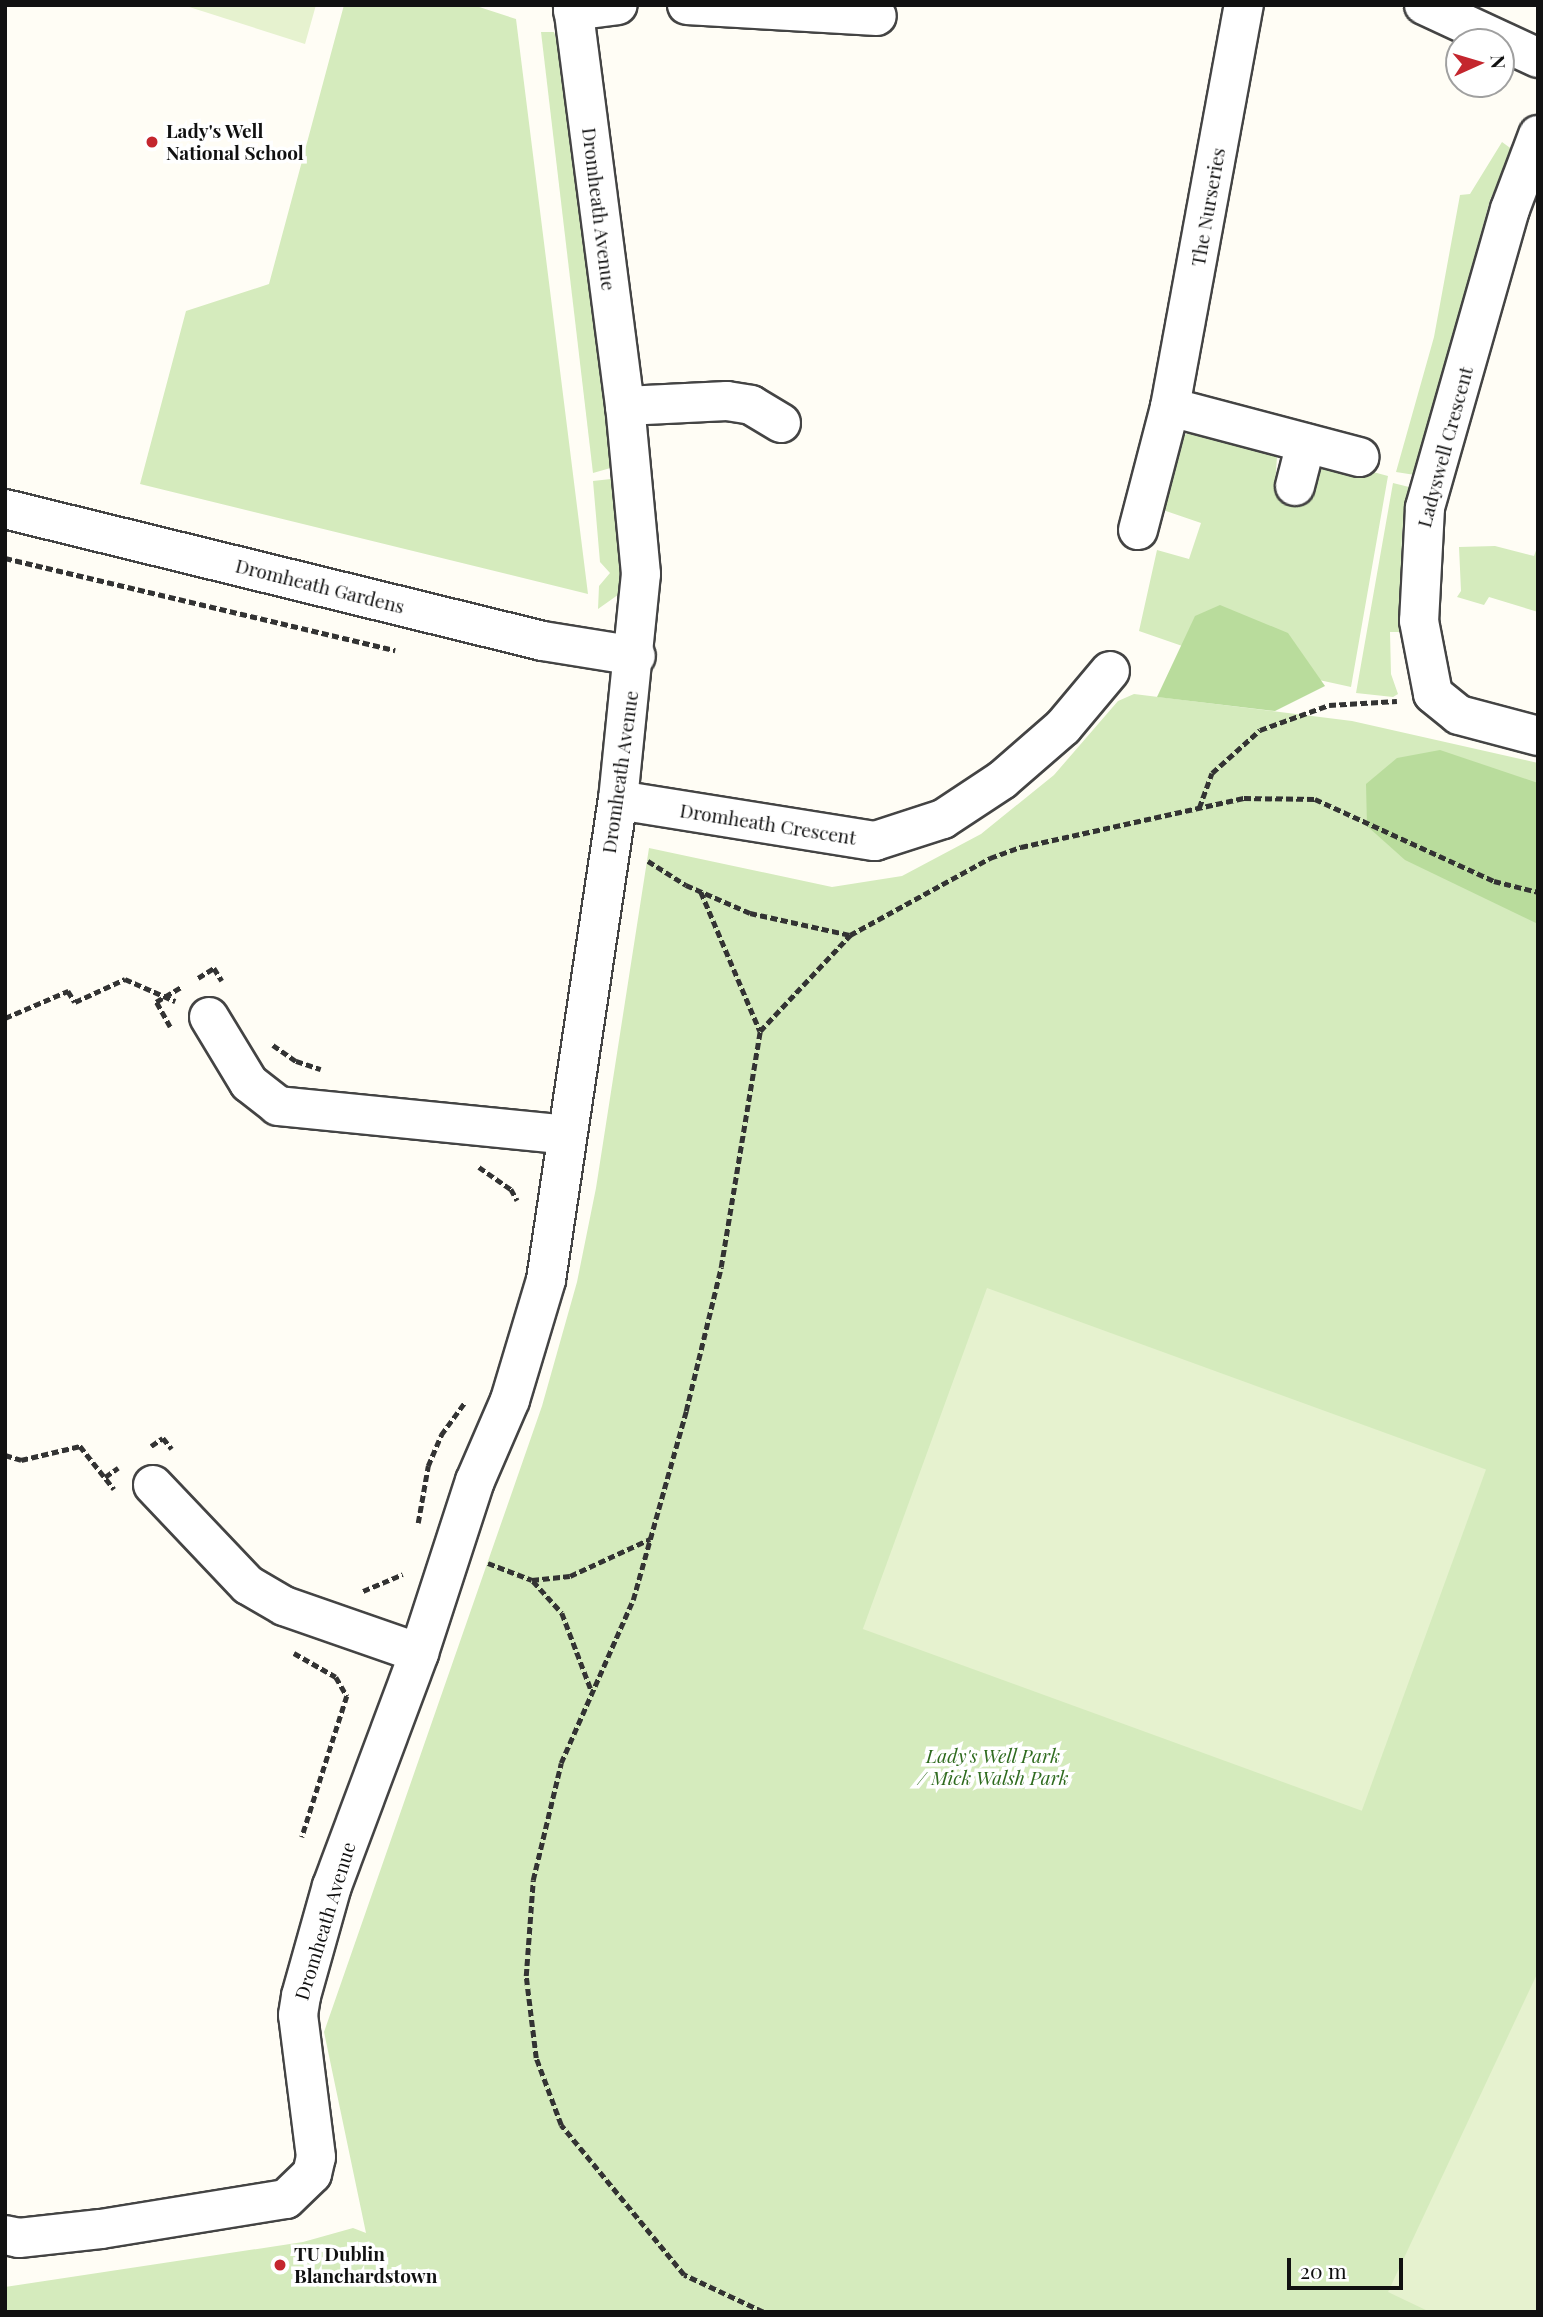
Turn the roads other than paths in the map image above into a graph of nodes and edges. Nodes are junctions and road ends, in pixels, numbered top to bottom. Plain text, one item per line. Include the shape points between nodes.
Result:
1 (618, 5) edge
2 (687, 5) edge
3 (1244, 5) edge
4 (1424, 5) edge
5 (573, 8) edge
6 (877, 16) dead end
7 (1538, 58) edge
8 (1538, 135) edge
9 (625, 406) junction
10 (1170, 407) junction
11 (781, 423) dead end
12 (1306, 443) junction
13 (1359, 457) dead end
14 (1295, 486) dead end
15 (5, 509) edge
16 (1138, 530) dead end
17 (636, 656) junction
18 (1110, 671) dead end
19 (1538, 736) edge
20 (618, 800) junction
21 (209, 1017) road end
22 (567, 1135) junction
23 (143, 1465) road end
24 (419, 1653) junction
25 (5, 2235) edge

1 - 5 street, Dromheath Avenue
2 - 6 street
3 - 10 street, The Nurseries
4 - 7 street
5 - 9 street, Dromheath Avenue
8 - 19 street, Ladyswell Crescent via 1510,209 1426,508 1419,621 1433,694 1459,715
9 - 11 street via 727,401 751,405
9 - 17 street, Dromheath Avenue via 641,574
10 - 12 street
10 - 16 street, The Nurseries
12 - 13 street
12 - 14 street
15 - 17 street, Dromheath Gardens via 543,640
17 - 20 street, Dromheath Avenue
18 - 20 street, Dromheath Crescent via 1063,727 1002,780 943,819 875,841
20 - 22 street, Dromheath Avenue
21 - 22 street via 249,1083 278,1106
22 - 24 street, Dromheath Avenue via 546,1280 530,1340 475,1481
23 - 24 street via 248,1585 284,1606
24 - 25 street, Dromheath Avenue via 332,1886 301,1996 298,2015 316,2157 304,2186 286,2199 239,2208 19,2238

